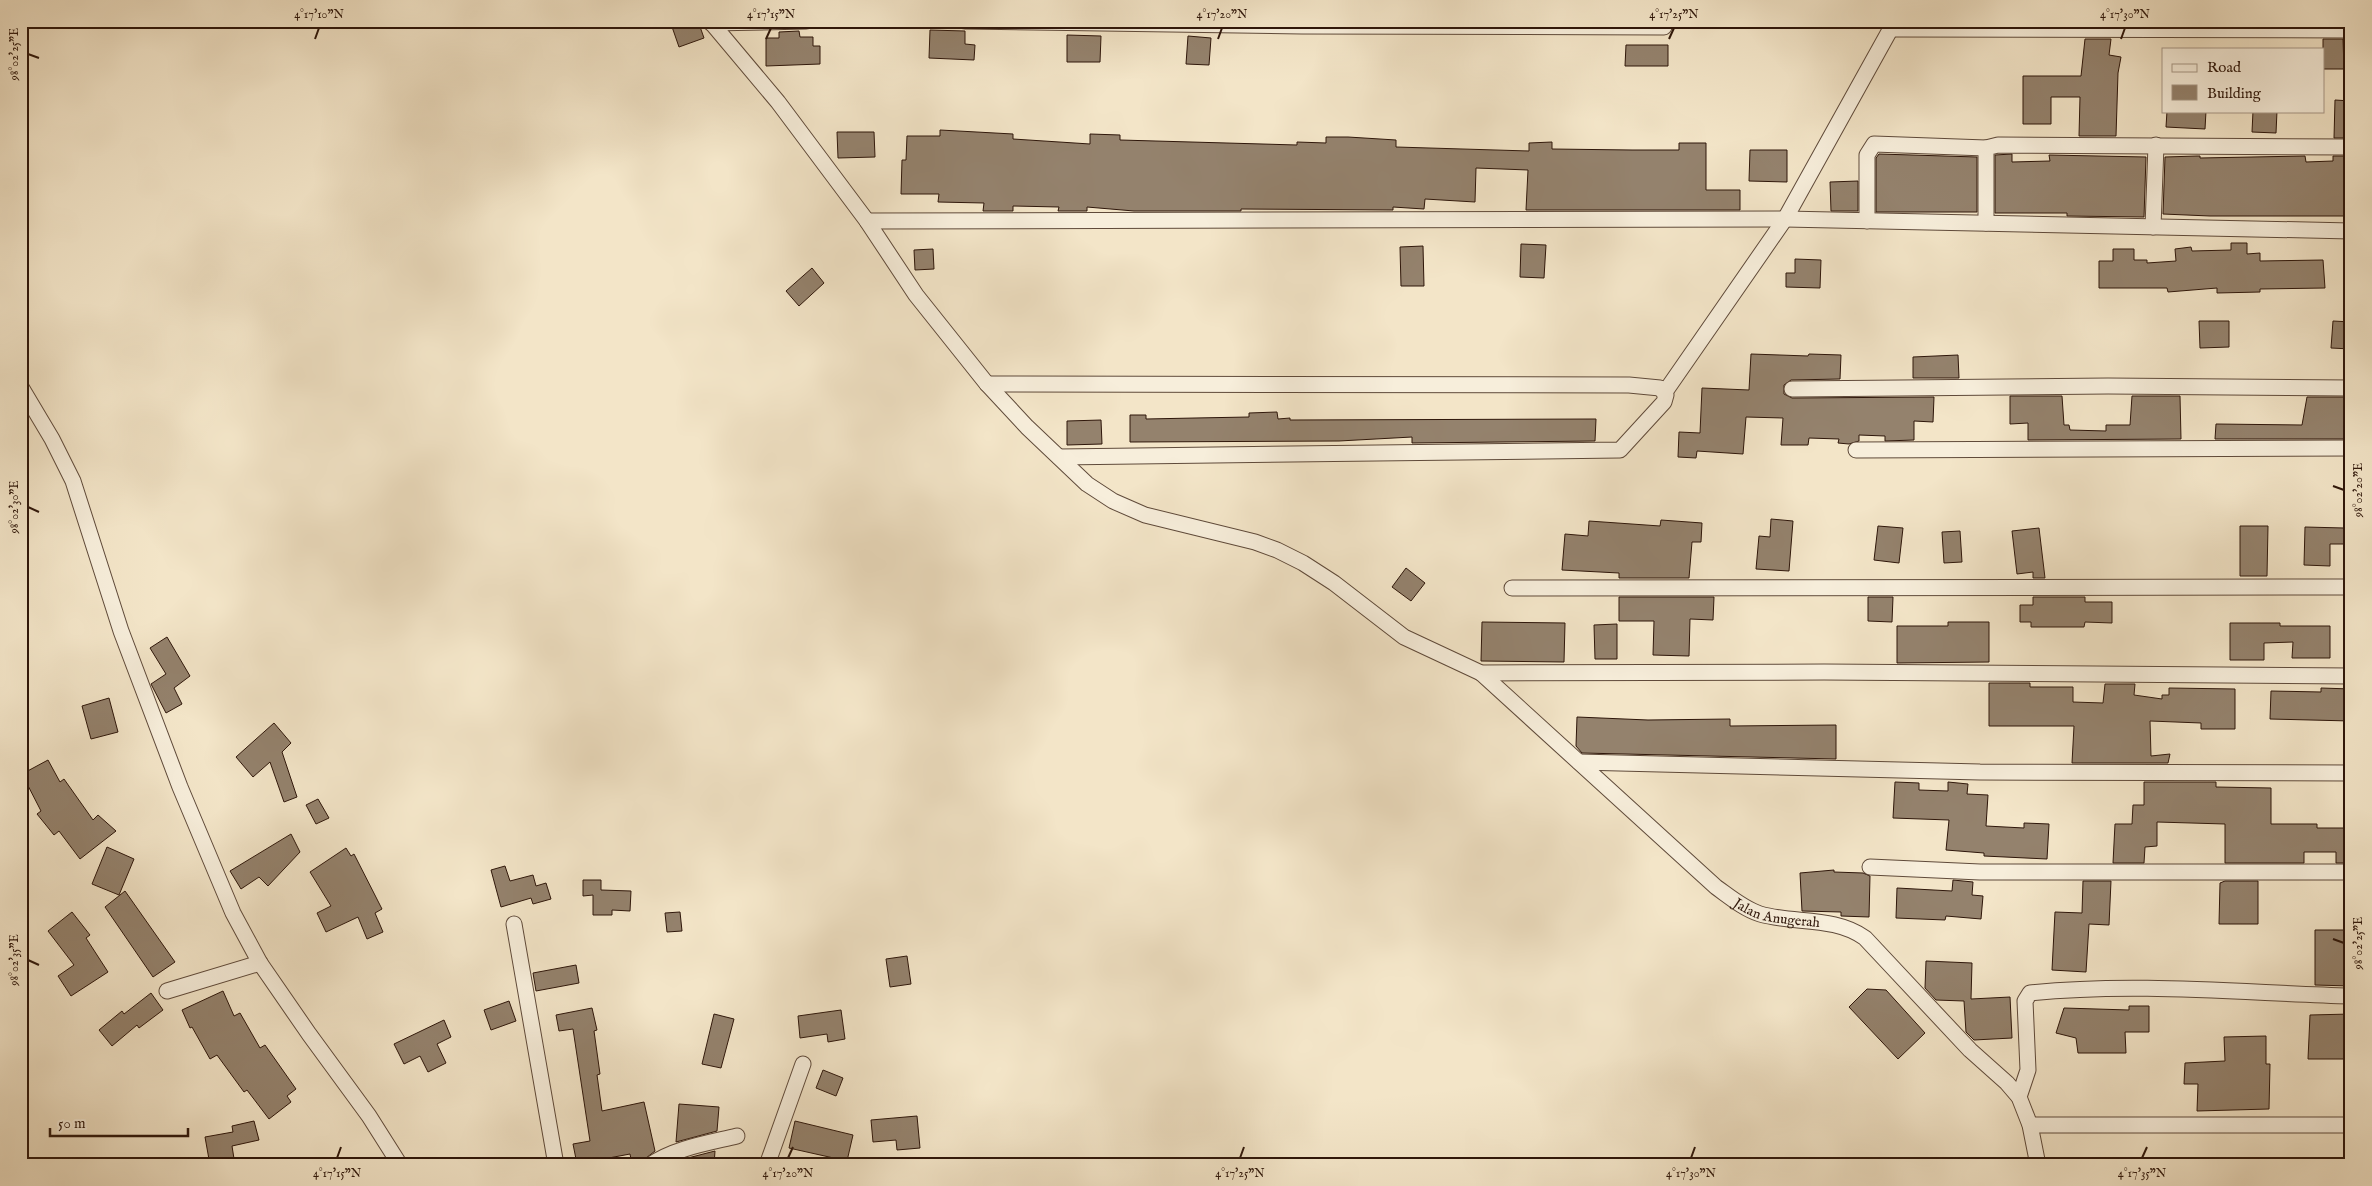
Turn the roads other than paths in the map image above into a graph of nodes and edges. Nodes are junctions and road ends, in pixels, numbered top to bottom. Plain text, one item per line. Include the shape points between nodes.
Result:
1 (806, 21) edge
2 (965, 21) edge
3 (711, 22) edge
4 (1893, 25) edge
5 (1664, 27) dead end
6 (2351, 30) edge
7 (2156, 145) junction
8 (2351, 147) edge
9 (1986, 148) junction
10 (1785, 219) junction
11 (867, 221) junction
12 (1867, 221) junction
13 (1986, 224) junction
14 (2153, 227) junction
15 (2351, 231) edge
16 (988, 384) junction
17 (21, 387) edge
18 (2351, 388) edge
19 (1792, 389) dead end
20 (1665, 392) junction
21 (2351, 448) edge
22 (1856, 450) dead end
23 (1059, 458) junction
24 (2351, 587) edge
25 (1512, 588) dead end
26 (1481, 673) junction
27 (2351, 676) edge
28 (1579, 762) junction
29 (2351, 773) edge
30 (1870, 867) dead end
31 (2351, 872) edge
32 (514, 924) dead end
33 (260, 963) junction
34 (167, 991) dead end
35 (2351, 996) edge
36 (803, 1064) dead end
37 (2019, 1097) junction
38 (2030, 1125) junction
39 (2351, 1125) edge
40 (737, 1136) dead end
41 (400, 1165) edge
42 (556, 1165) edge
43 (650, 1165) edge
44 (767, 1165) edge
45 (2038, 1165) edge

1 - 3 street
2 - 5 street
3 - 11 street via 778,102
4 - 6 street
4 - 10 street
7 - 8 street
7 - 9 street via 1998,145
7 - 14 street
9 - 12 street via 1874,144 1867,155
9 - 13 street
10 - 11 street
10 - 12 street
10 - 20 street
11 - 16 street via 916,295
12 - 13 street
13 - 14 street
14 - 15 street
16 - 20 street via 1629,385 1660,388
16 - 23 street
17 - 33 street via 73,480 121,631 180,787 233,913
18 - 19 street
20 - 23 street via 1664,402 1620,450
21 - 22 street
23 - 26 street via 1094,489 1126,507 1145,515 1255,542 1303,563 1404,637
24 - 25 street
26 - 27 street
26 - 28 street, Jalan Anugerah
28 - 29 street via 1980,772
28 - 37 street, Jalan Anugerah via 1716,887 1743,906 1761,914 1847,928 1865,938
30 - 31 street via 1980,872
32 - 42 street
33 - 34 street
33 - 41 street via 370,1116
35 - 37 street via 2160,988 2081,988 2030,993 2025,1001 2028,1070
36 - 44 street
37 - 38 street, Jalan Anugerah
38 - 39 street
38 - 45 street, Jalan Anugerah
40 - 43 street via 682,1150

